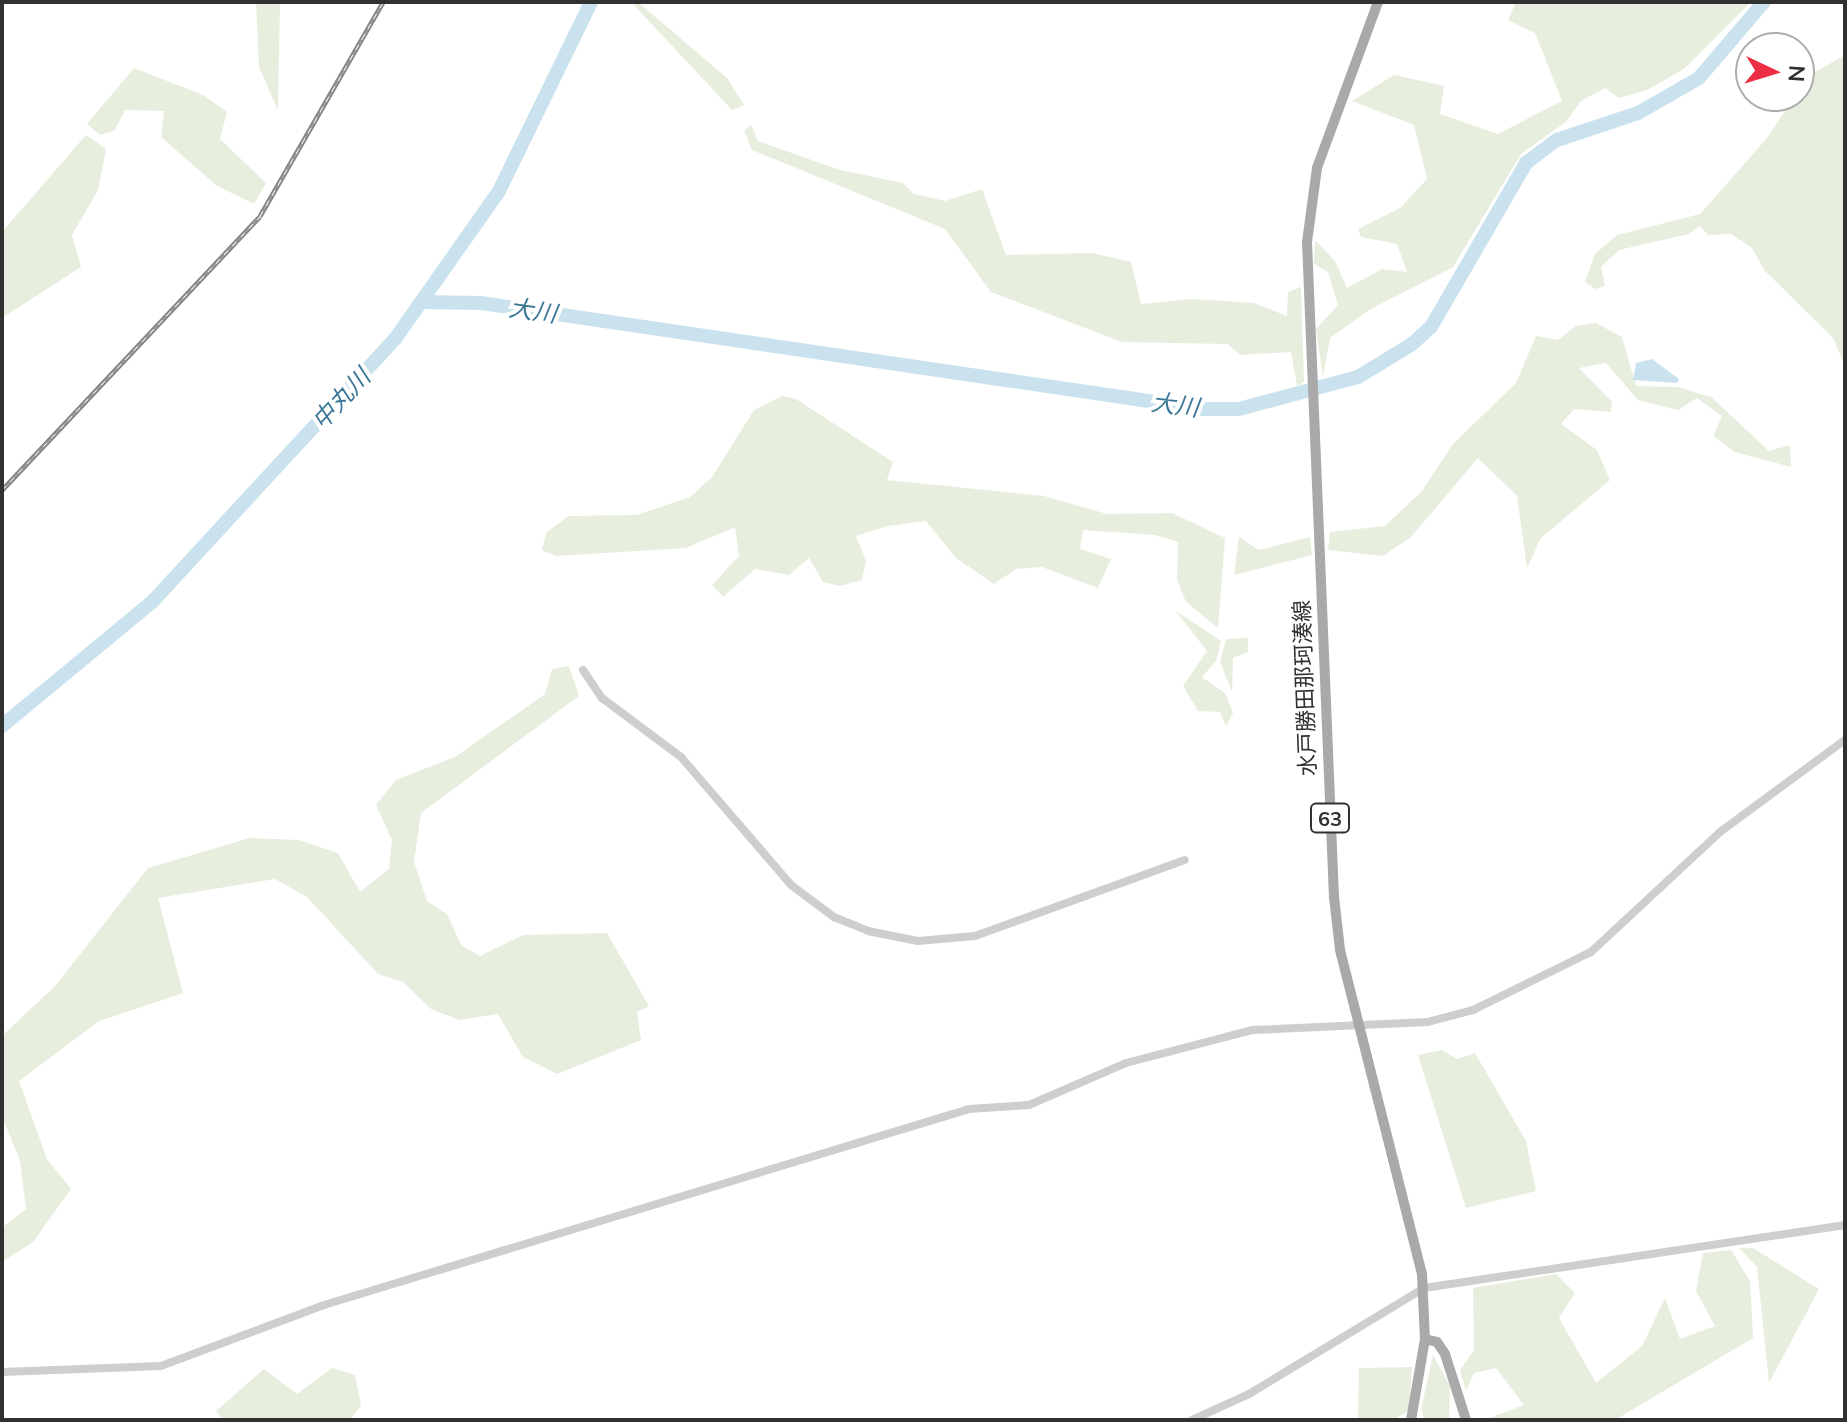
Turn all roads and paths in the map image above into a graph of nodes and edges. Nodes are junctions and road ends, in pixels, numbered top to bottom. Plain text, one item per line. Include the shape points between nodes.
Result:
1 (1378, 2) edge
2 (583, 670) dead end
3 (1845, 740) edge
4 (1185, 860) dead end
5 (1360, 1023) junction
6 (1845, 1225) edge
7 (1424, 1288) junction
8 (1425, 1339) junction
9 (2, 1372) edge
10 (1192, 1420) edge
11 (1411, 1420) edge
12 (1466, 1420) edge

1 - 5 main road, 水戸勝田那珂湊線 / 63 via 1311,194 1313,388 1334,897
2 - 4 street via 602,698 681,757 791,885 834,917 868,931 918,941 975,936
3 - 5 street via 1720,832 1636,915 1577,961 1460,1014 1428,1022
5 - 7 main road, 水戸勝田那珂湊線 / 63
5 - 9 street via 1253,1030 1126,1063 1029,1105 969,1109 334,1301 161,1366
6 - 7 street
7 - 8 main road, 水戸勝田那珂湊線 / 63
7 - 10 street via 1249,1394
8 - 11 main road, 水戸勝田那珂湊線 / 63
8 - 12 main road via 1437,1342 1445,1354

